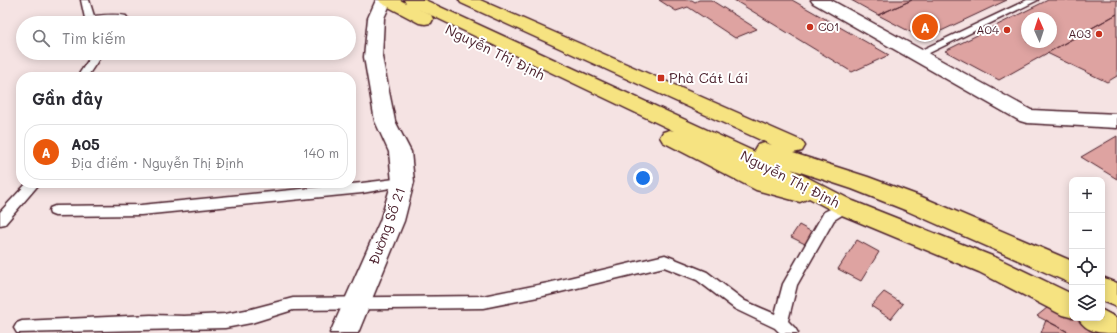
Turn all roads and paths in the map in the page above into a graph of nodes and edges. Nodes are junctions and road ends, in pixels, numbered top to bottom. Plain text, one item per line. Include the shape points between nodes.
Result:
1 (85, 0) edge
2 (385, 0) edge
3 (412, 0) edge
4 (441, 0) edge
5 (467, 0) edge
6 (818, 0) edge
7 (1034, 0) edge
8 (90, 16) edge
9 (918, 55) junction
10 (93, 60) edge
11 (85, 72) edge
12 (1117, 121) edge
13 (403, 182) junction
14 (859, 183) junction
15 (29, 188) edge
16 (845, 207) junction
17 (55, 211) dead end
18 (0, 220) edge
19 (1069, 272) edge
20 (1105, 290) edge
21 (1117, 296) edge
22 (357, 303) junction
23 (1069, 306) edge
24 (1097, 321) edge
25 (22, 328) dead end
26 (785, 328) edge
27 (348, 330) edge
28 (1117, 332) edge

1 - 8 lane
2 - 13 street, Đường Số 21 via 376,18 373,57 385,121 400,152
2 - 16 main road, Nguyễn Thị Định via 764,184
3 - 16 main road, Nguyễn Thị Định via 777,171
4 - 14 main road, Nguyễn Thị Định via 790,161
5 - 14 main road, Nguyễn Thị Định via 796,147
6 - 9 street
7 - 9 lane
9 - 12 street via 1027,116
10 - 11 lane
13 - 17 lane via 141,210
13 - 22 street, Đường Số 21 via 392,221
14 - 16 main road
14 - 19 main road via 993,237
15 - 18 lane
16 - 23 main road via 988,265
16 - 26 lane via 829,216 790,284
20 - 21 main road
22 - 25 lane via 293,304 225,321
22 - 26 lane via 483,302 665,261 702,276 740,305
22 - 27 street, Đường Số 21
24 - 28 main road

